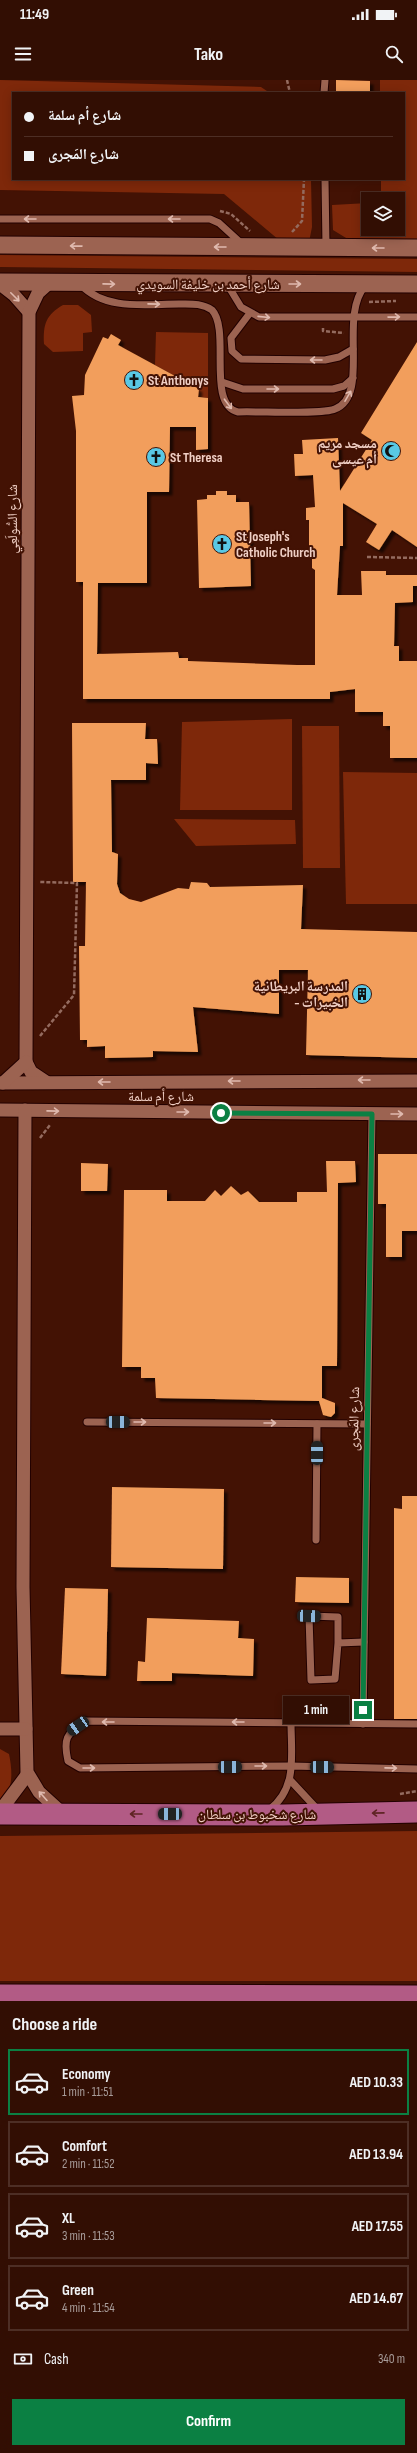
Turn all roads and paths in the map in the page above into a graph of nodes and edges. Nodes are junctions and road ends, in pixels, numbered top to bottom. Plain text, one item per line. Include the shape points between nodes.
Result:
1 (287, 80) edge
2 (324, 80) edge
3 (290, 92) edge
4 (324, 92) edge
5 (304, 180) edge
6 (325, 180) edge
7 (220, 211) dead end
8 (0, 219) edge
9 (284, 234) dead end
10 (250, 240) junction
11 (0, 245) edge
12 (326, 248) junction
13 (417, 248) edge
14 (0, 283) edge
15 (49, 283) junction
16 (79, 283) junction
17 (227, 284) junction
18 (366, 284) junction
19 (417, 284) edge
20 (29, 312) junction
21 (250, 314) junction
22 (417, 317) edge
23 (353, 318) junction
24 (353, 349) junction
25 (353, 378) junction
26 (222, 382) junction
27 (367, 557) dead end
28 (417, 558) edge
29 (26, 1062) junction
30 (417, 1081) edge
31 (46, 1082) junction
32 (2, 1083) edge
33 (0, 1110) edge
34 (25, 1110) junction
35 (372, 1114) junction
36 (417, 1114) edge
37 (87, 1422) dead end
38 (317, 1424) junction
39 (367, 1424) junction
40 (316, 1540) dead end
41 (364, 1642) junction
42 (338, 1643) junction
43 (291, 1722) junction
44 (363, 1724) junction
45 (417, 1724) edge
46 (0, 1729) edge
47 (26, 1729) junction
48 (291, 1766) junction
49 (417, 1769) edge
50 (27, 1775) junction
51 (291, 1781) junction
52 (0, 1811) edge
53 (417, 1812) edge
54 (62, 1813) junction
55 (0, 1814) edge
56 (263, 1814) junction
57 (323, 1814) junction
58 (0, 1995) edge
59 (417, 1996) edge

1 - 3 path
2 - 4 lane
5 - 9 path via 302,222 292,232
6 - 12 lane
7 - 10 path via 231,214
10 -> 8 lane via 210,219
10 -> 11 street
10 - 12 street
13 -> 12 street
14 - 15 street, شارع أحمد بن خليفة السويدي
14 -> 20 street
15 - 16 street, شارع أحمد بن خليفة السويدي
15 - 20 street, شارع السُّولَعِي via 38,293
16 -> 17 street, شارع أحمد بن خليفة السويدي
16 -> 26 lane via 90,293 110,302 198,304 212,310 219,324
17 -> 18 street, شارع أحمد بن خليفة السويدي
17 - 21 lane via 238,304
18 - 19 street, شارع أحمد بن خليفة السويدي
18 - 23 lane via 355,303
20 - 29 street, شارع السُّولَعِي
21 -> 23 lane via 264,318
24 -> 21 lane via 339,357 325,360 241,359 232,350 232,338
23 -> 22 lane
23 - 24 lane
24 - 25 lane
26 -> 25 lane via 243,389 333,390 344,386
26 -> 25 lane via 225,402 234,411 330,410 340,407 348,399
27 - 28 path
29 - 31 street via 31,1072
29 - 32 street
30 -> 31 street, شارع أم سلمة
31 - 32 street, شارع أم سلمة
33 - 34 street, شارع أم سلمة
34 -> 35 street, شارع أم سلمة
34 - 47 street via 23,1579
35 -> 36 street, شارع أم سلمة
35 - 39 lane, شارع المَجرى
37 -> 38 lane
38 - 39 lane
38 - 40 lane
39 - 41 lane, شارع المَجرى
41 - 42 lane
41 - 44 lane, شارع المَجرى
42 - 42 lane via 338,1617 309,1616 311,1680 335,1679
43 - 44 lane
43 - 48 lane
43 -> 48 lane via 85,1721 70,1731 64,1746 68,1761 80,1768
44 - 45 lane
46 - 47 street
47 - 50 street
48 -> 49 lane
48 - 51 lane
50 - 52 street
54 -> 50 street via 42,1796
51 - 56 lane via 280,1800
51 - 57 lane
53 -> 57 main road, شارع شخبوط بن سلطان
54 - 55 main road, شارع شخبوط بن سلطان
56 -> 54 main road, شارع شخبوط بن سلطان
56 - 57 main road, شارع شخبوط بن سلطان
58 - 59 main road

